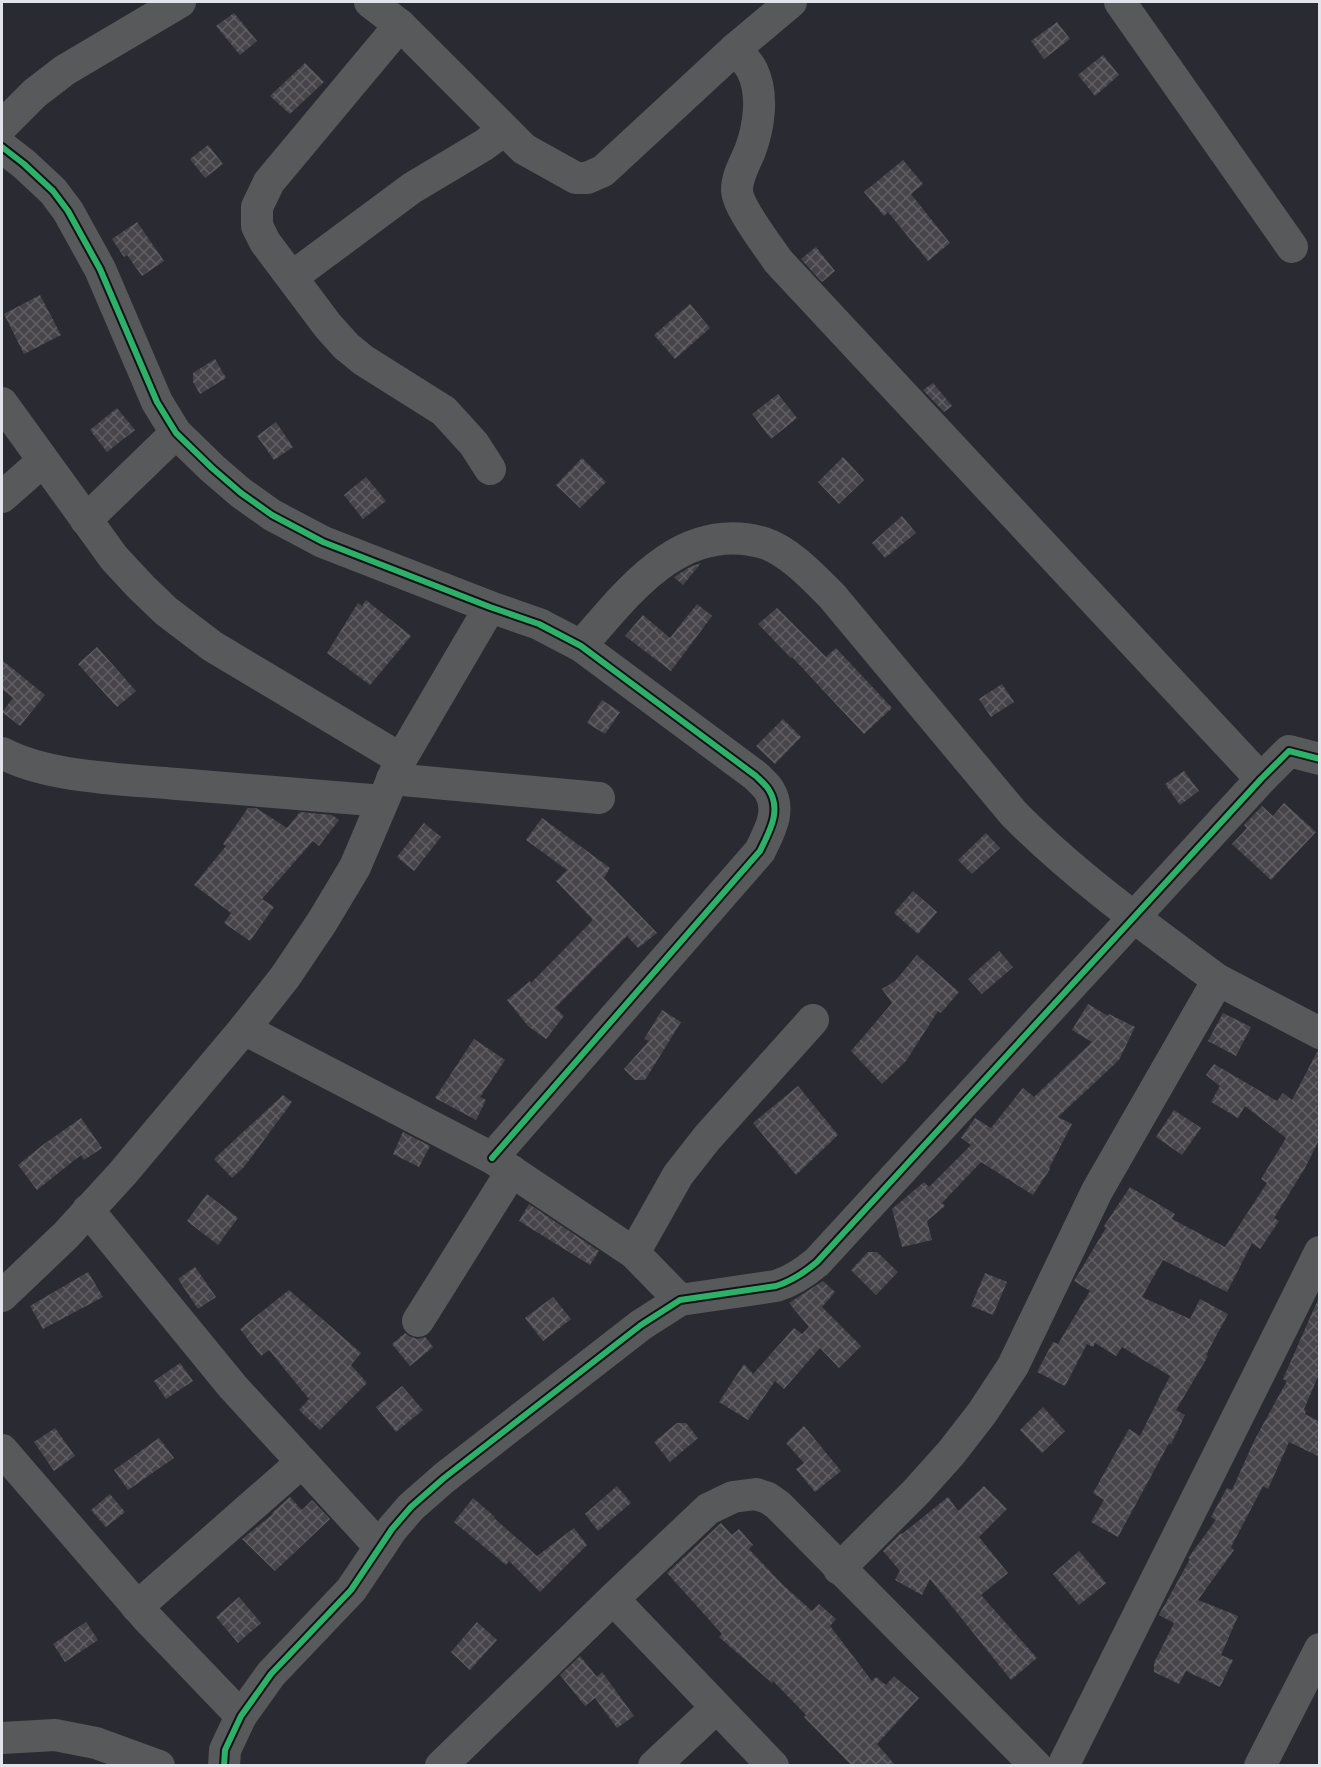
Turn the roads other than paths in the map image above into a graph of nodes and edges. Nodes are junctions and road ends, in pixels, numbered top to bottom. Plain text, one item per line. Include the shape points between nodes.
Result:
1 (370, 2) edge
2 (791, 2) edge
3 (1120, 2) edge
4 (170, 4) edge
5 (400, 25) junction
6 (735, 49) junction
7 (2, 126) edge
8 (504, 130) junction
9 (2, 147) edge
10 (1292, 247) dead end
11 (292, 277) junction
12 (2, 403) edge
13 (176, 433) junction
14 (44, 461) junction
15 (490, 469) dead end
16 (2, 496) edge
17 (86, 520) junction
18 (490, 607) junction
19 (581, 646) junction
20 (2, 753) edge
21 (1320, 759) edge
22 (1261, 779) junction
23 (392, 780) junction
24 (599, 798) dead end
25 (1134, 918) junction
26 (1218, 980) junction
27 (813, 1020) dead end
28 (244, 1029) junction
29 (1320, 1033) edge
30 (502, 1165) junction
31 (88, 1210) junction
32 (1320, 1252) edge
33 (634, 1253) junction
34 (2, 1296) edge
35 (680, 1300) junction
36 (418, 1321) dead end
37 (2, 1450) edge
38 (302, 1462) junction
39 (380, 1547) junction
40 (839, 1569) junction
41 (613, 1599) junction
42 (137, 1607) junction
43 (1320, 1649) edge
44 (716, 1708) junction
45 (241, 1716) junction
46 (2, 1738) edge
47 (159, 1766) edge
48 (224, 1766) edge
49 (441, 1766) edge
50 (654, 1766) edge
51 (773, 1766) edge
52 (1036, 1766) edge
53 (1064, 1766) edge
54 (1260, 1766) edge

1 - 5 street
2 - 6 street
3 - 10 street
4 - 7 street via 65,70
5 - 8 street
5 - 11 street via 269,182 258,207 257,226
6 - 8 street via 603,171 587,178 576,178 525,149
6 - 22 street via 752,69 759,93 756,127 737,192 740,203 778,261
8 - 11 street via 412,188
9 - 13 street via 53,191 68,211 100,269 157,402
11 - 15 street via 346,346 444,411
12 - 14 street
13 - 17 street
13 - 18 street via 233,487 272,515 323,542
14 - 16 street
14 - 17 street
17 - 23 street via 114,558 166,611
18 - 19 street via 539,624
18 - 23 street
19 - 25 street via 630,590 687,547 715,540 765,544 805,570 832,596 1013,813
19 - 30 street via 756,776 774,801 774,819 760,851
20 - 23 street via 55,772 137,780
21 - 22 street via 1289,751
22 - 25 street
23 - 24 street
23 - 28 street via 355,867 285,977
25 - 26 street
25 - 35 street via 802,1275 776,1286
26 - 29 street
26 - 40 street via 1097,1191 1013,1366 951,1453
27 - 33 street via 699,1147 678,1175
28 - 30 street
28 - 31 street
30 - 33 street
30 - 36 street
31 - 34 street
31 - 38 street via 213,1364
32 - 53 street
33 - 35 street
35 - 39 street via 641,1325 444,1478 411,1507
37 - 42 street
38 - 39 street
38 - 42 street
39 - 45 street via 351,1590 271,1674
40 - 41 street via 778,1505 768,1498 746,1494 708,1509
40 - 52 street
41 - 44 street
41 - 49 street
42 - 45 street
43 - 54 street
44 - 50 street
44 - 51 street
45 - 48 street via 225,1750
46 - 47 street via 55,1735 96,1743

